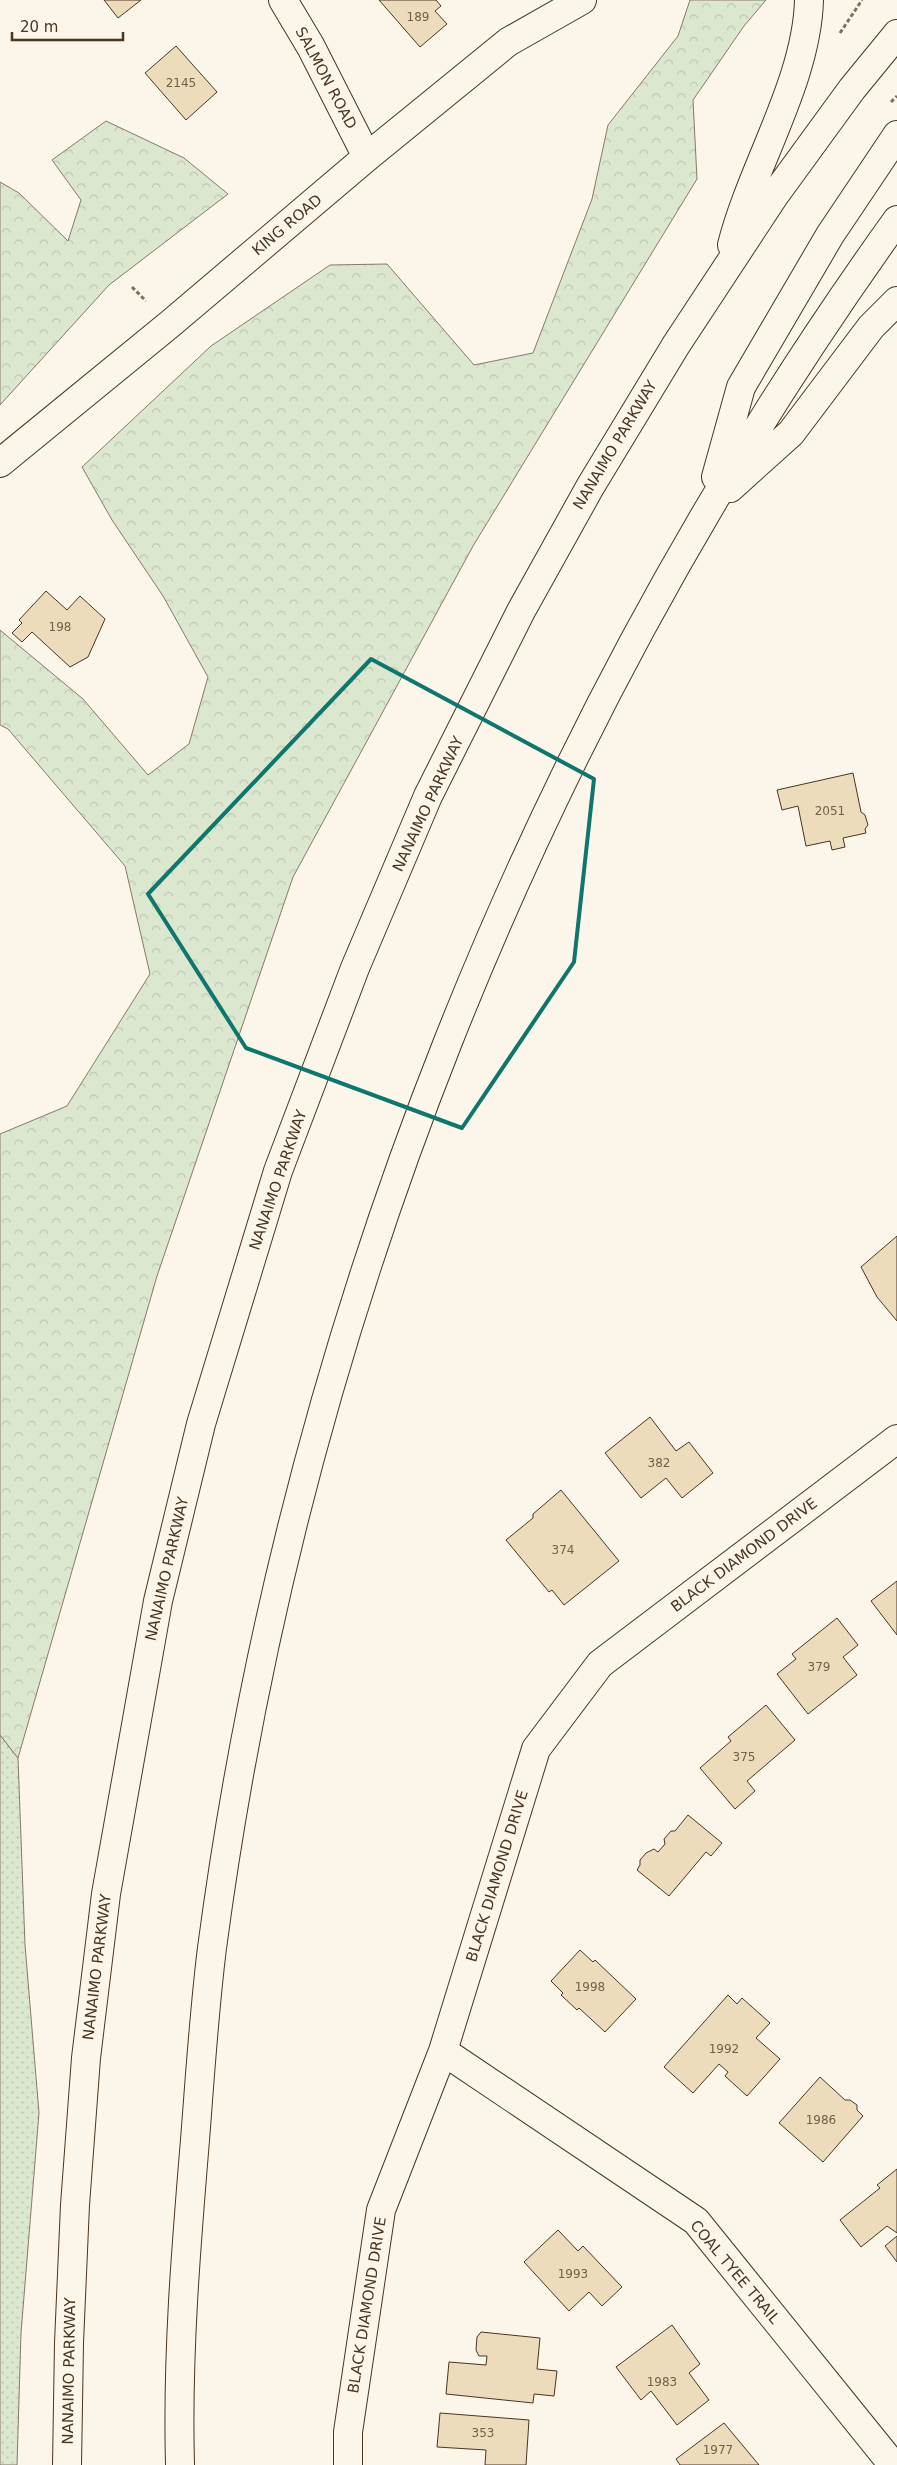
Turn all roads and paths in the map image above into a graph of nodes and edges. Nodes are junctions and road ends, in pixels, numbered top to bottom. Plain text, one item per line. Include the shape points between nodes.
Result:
1 (283, 0) edge
2 (582, 0) edge
3 (809, 0) edge
4 (897, 34) edge
5 (897, 135) edge
6 (367, 156) junction
7 (897, 220) edge
8 (727, 267) junction
9 (897, 301) edge
10 (0, 463) edge
11 (707, 509) junction
12 (897, 1439) edge
13 (443, 2051) junction
14 (67, 2465) edge
15 (180, 2465) edge
16 (348, 2465) edge
17 (892, 2465) edge

1 - 6 main road, SALMON ROAD
2 - 6 main road, KING ROAD via 508,42
3 - 8 main road via 801,55 739,216
4 - 8 main road, NANAIMO PARKWAY via 846,97
5 - 11 main road via 830,235 741,387
6 - 10 main road, KING ROAD
7 - 11 main road via 781,390
8 - 14 main road, NANAIMO PARKWAY via 590,488 521,611 428,796 355,968 285,1152 226,1338 201,1424 158,1601 106,1894 86,2058 75,2205
9 - 11 main road via 871,327 791,433
11 - 15 main road via 575,753 485,950 408,1146 364,1272 322,1409 260,1672 232,1816 212,1954 182,2302
12 - 13 main road, BLACK DIAMOND DRIVE via 600,1664 536,1749
13 - 16 main road, BLACK DIAMOND DRIVE via 380,2210 348,2432
13 - 17 main road, COAL TYEE TRAIL via 696,2221

